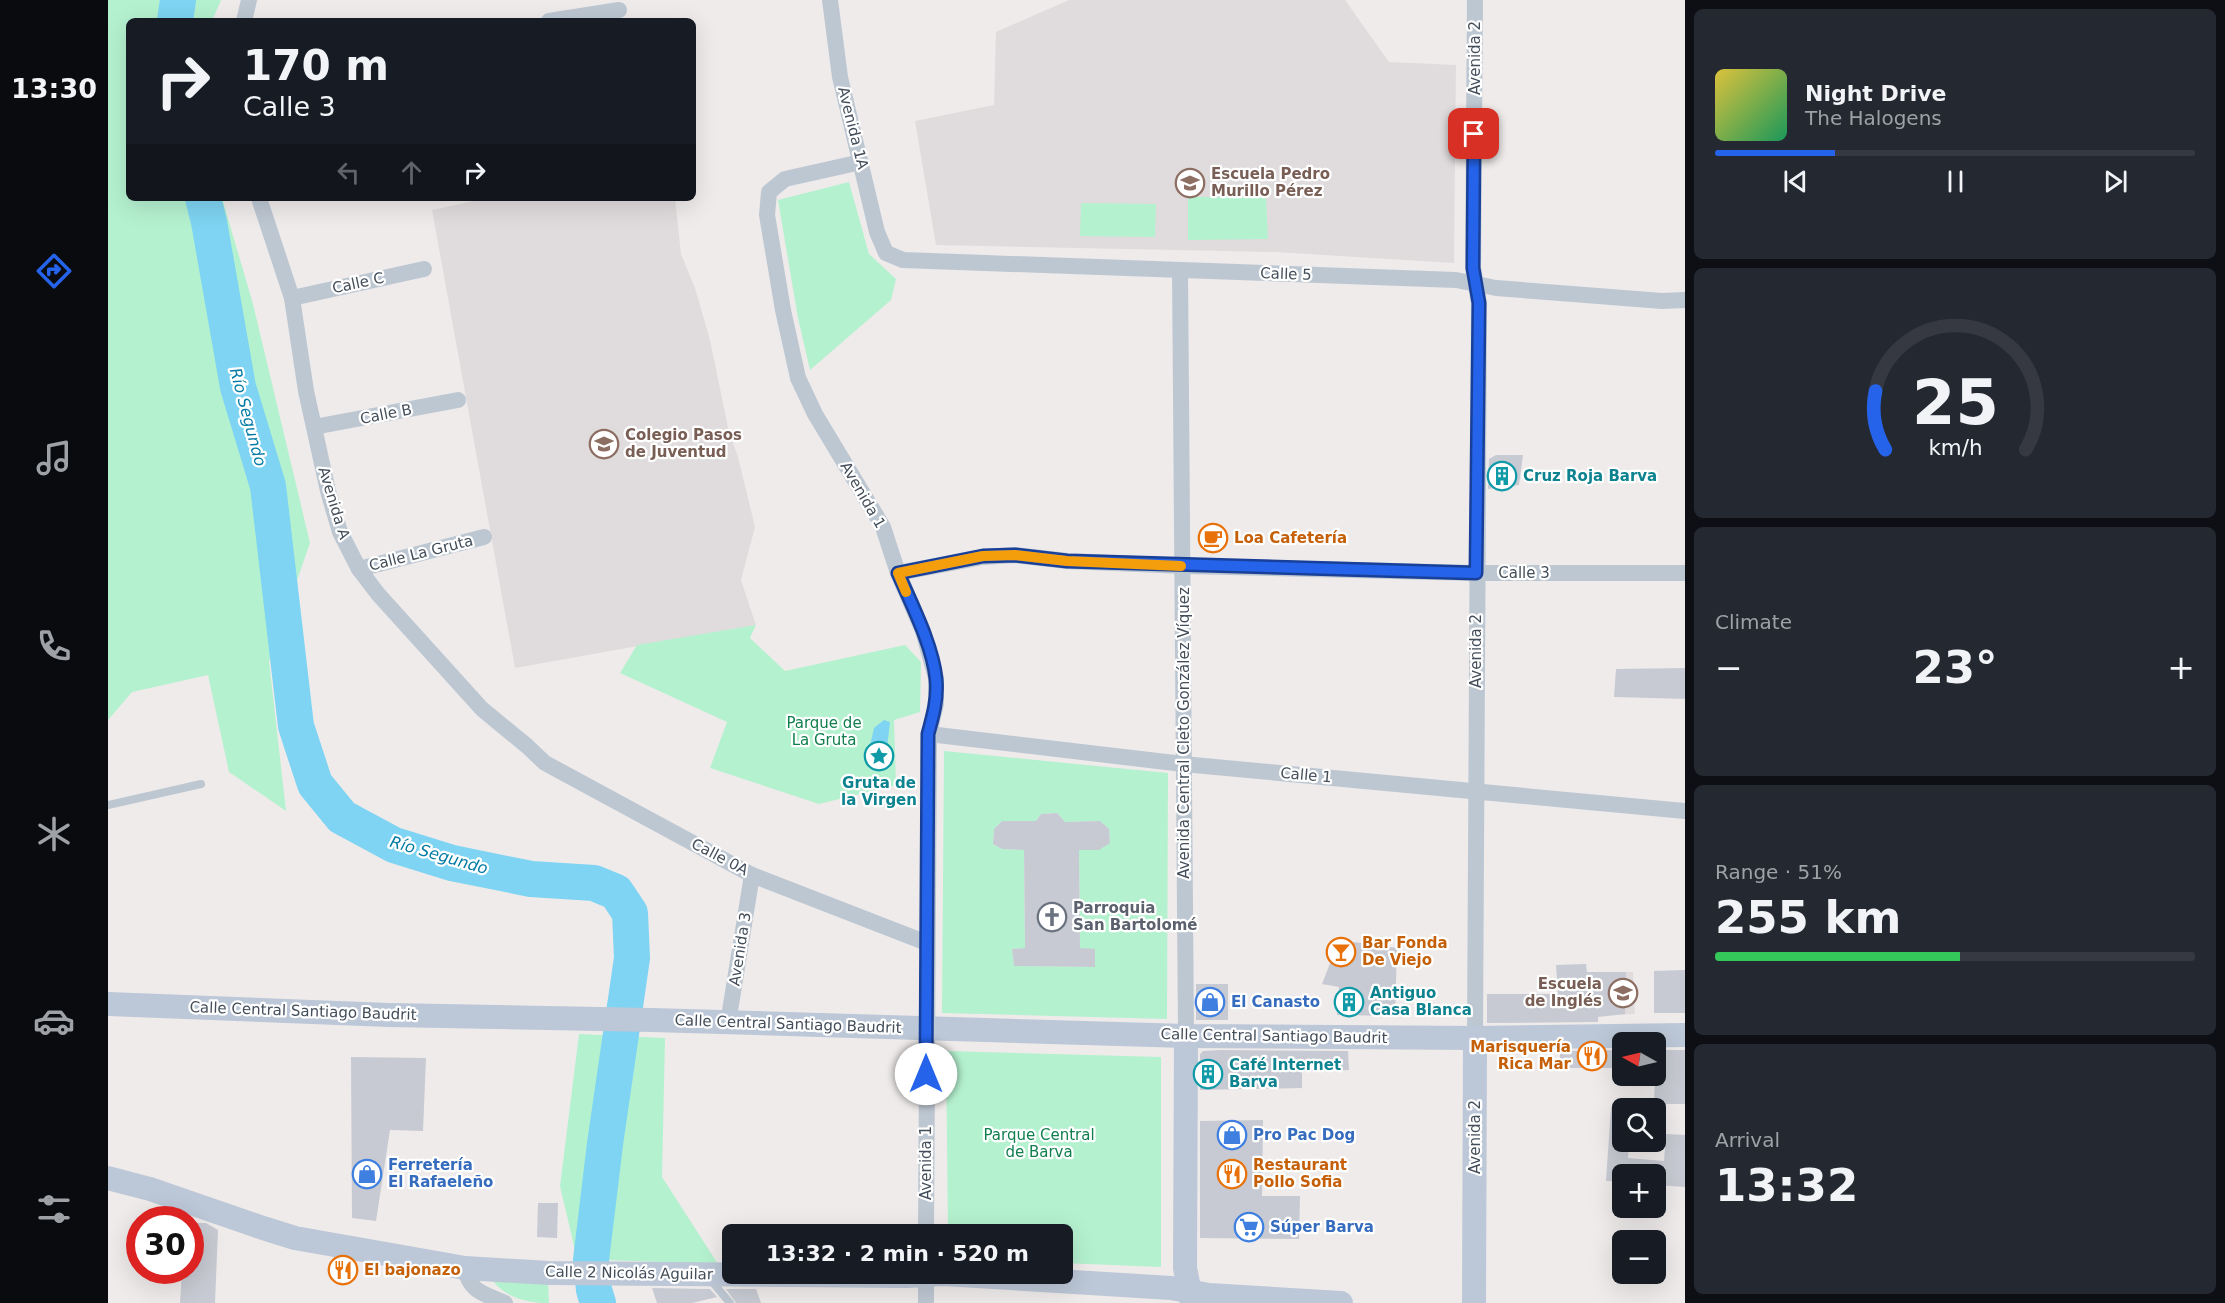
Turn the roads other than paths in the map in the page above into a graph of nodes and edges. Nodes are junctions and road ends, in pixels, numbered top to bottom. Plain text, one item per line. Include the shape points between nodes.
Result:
1 (249, 0) edge
2 (830, 0) edge
3 (1475, 0) edge
4 (619, 10) edge
5 (245, 18) edge
6 (568, 18) edge
7 (861, 162) junction
8 (261, 201) edge
9 (886, 253) joint
10 (424, 269) dead end
11 (1180, 270) junction
12 (1476, 284) junction
13 (292, 298) junction
14 (1685, 300) edge
15 (458, 400) dead end
16 (314, 427) junction
17 (484, 537) dead end
18 (1184, 566) junction
19 (359, 569) junction
20 (898, 573) junction
21 (1476, 573) junction
22 (1685, 573) edge
23 (928, 734) junction
24 (527, 746) joint
25 (1183, 764) junction
26 (201, 784) dead end
27 (1476, 792) junction
28 (108, 805) edge
29 (1685, 811) edge
30 (752, 875) junction
31 (927, 942) junction
32 (108, 1004) edge
33 (728, 1023) junction
34 (926, 1028) junction
35 (1685, 1035) edge
36 (1186, 1036) junction
37 (1475, 1038) junction
38 (108, 1178) edge
39 (926, 1224) edge
40 (465, 1268) junction
41 (707, 1274) junction
42 (722, 1274) edge
43 (1073, 1282) edge
44 (926, 1284) edge
45 (1191, 1297) edge
46 (505, 1303) edge
47 (730, 1303) edge
48 (926, 1303) edge
49 (1341, 1303) edge
50 (1474, 1303) edge

1 - 5 street
2 - 7 street, Avenida 1A via 840,77
3 - 12 street, Avenida 2
4 - 6 street
7 - 9 street, Avenida 1A via 877,232
7 - 20 street, Avenida 1 via 785,179 769,192 767,215 798,378 815,414 883,527
8 - 13 street, Avenida A
9 - 11 street, Calle 5 via 903,260
10 - 13 street, Calle C
11 - 12 street, Calle 5 via 1456,280
11 - 18 street, Avenida Central Cleto González Víquez
12 - 14 street, Calle 5
12 - 21 street, Avenida 2
13 - 16 street, Avenida A
15 - 16 street, Calle B
16 - 19 street, Avenida A via 340,532
17 - 19 street, Calle La Gruta
18 - 20 street, Calle 3 via 1015,555 983,556
18 - 21 street, Calle 3
18 - 25 street, Avenida Central Cleto González Víquez
19 - 24 street, Avenida A via 482,709
20 - 23 street, Avenida 1 via 923,631 936,678 936,704
21 - 22 street, Calle 3
21 - 27 street, Avenida 2
23 - 25 street, Calle 1
23 - 31 street, Avenida 1
24 - 30 street, Calle 0A via 545,764
25 - 27 street, Calle 1
25 - 36 street, Avenida Central Cleto González Víquez
26 - 28 lane
27 - 29 street, Calle 1
27 - 37 street, Avenida 2
30 - 31 street, Calle 0A
30 - 33 street, Avenida 3
31 - 34 street, Avenida 1
32 - 33 main road, Calle Central Santiago Baudrit
33 - 34 main road, Calle Central Santiago Baudrit
34 - 36 main road, Calle Central Santiago Baudrit
34 - 39 street, Avenida 1
35 - 37 main road, Calle Central Santiago Baudrit
36 - 37 main road, Calle Central Santiago Baudrit
36 - 45 main road, Avenida Central Cleto González Víquez via 1185,1268
37 - 50 main road, Avenida 2
38 - 40 main road, Calle 2 Nicolás Aguilar via 295,1238
40 - 41 main road, Calle 2 Nicolás Aguilar
40 - 46 street via 474,1289
41 - 42 main road, Calle 2 Nicolás Aguilar
41 - 47 lane
43 - 45 main road, Calle 2 Nicolás Aguilar via 1171,1288
44 - 48 street
45 - 49 main road, Calle 2 Nicolás Aguilar

